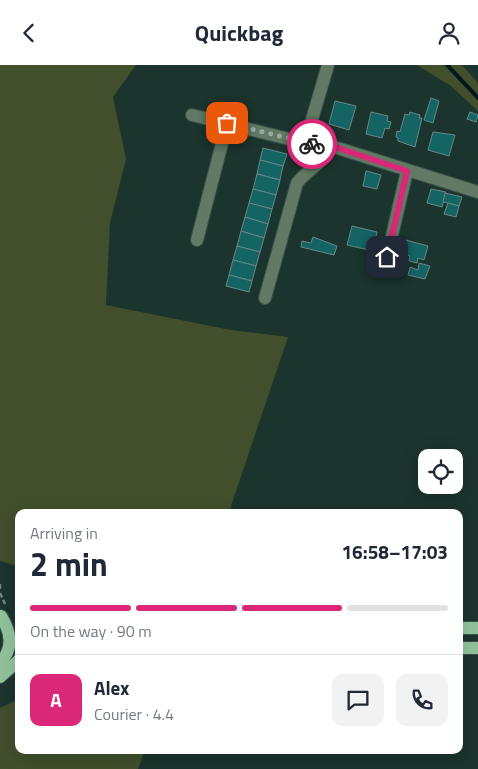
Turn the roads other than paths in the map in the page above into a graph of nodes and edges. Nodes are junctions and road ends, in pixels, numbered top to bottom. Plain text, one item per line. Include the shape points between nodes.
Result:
1 (328, 65) edge
2 (192, 115) dead end
3 (227, 123) junction
4 (305, 143) junction
5 (332, 146) junction
6 (407, 171) junction
7 (478, 192) edge
8 (198, 240) dead end
9 (387, 257) dead end
10 (265, 298) dead end
11 (8, 624) edge
12 (463, 628) edge
13 (478, 628) edge
14 (463, 648) edge
15 (478, 648) edge
16 (15, 650) edge
17 (3, 660) edge
18 (15, 664) edge
19 (0, 677) edge

1 - 4 street
2 - 3 street
3 - 4 street
3 - 8 street
4 - 5 street
5 - 6 street
5 - 10 street via 321,163 298,183
6 - 7 street
6 - 9 street
11 - 17 main road via 10,645
12 - 13 main road
14 - 15 main road
16 - 17 main road
18 - 19 main road

